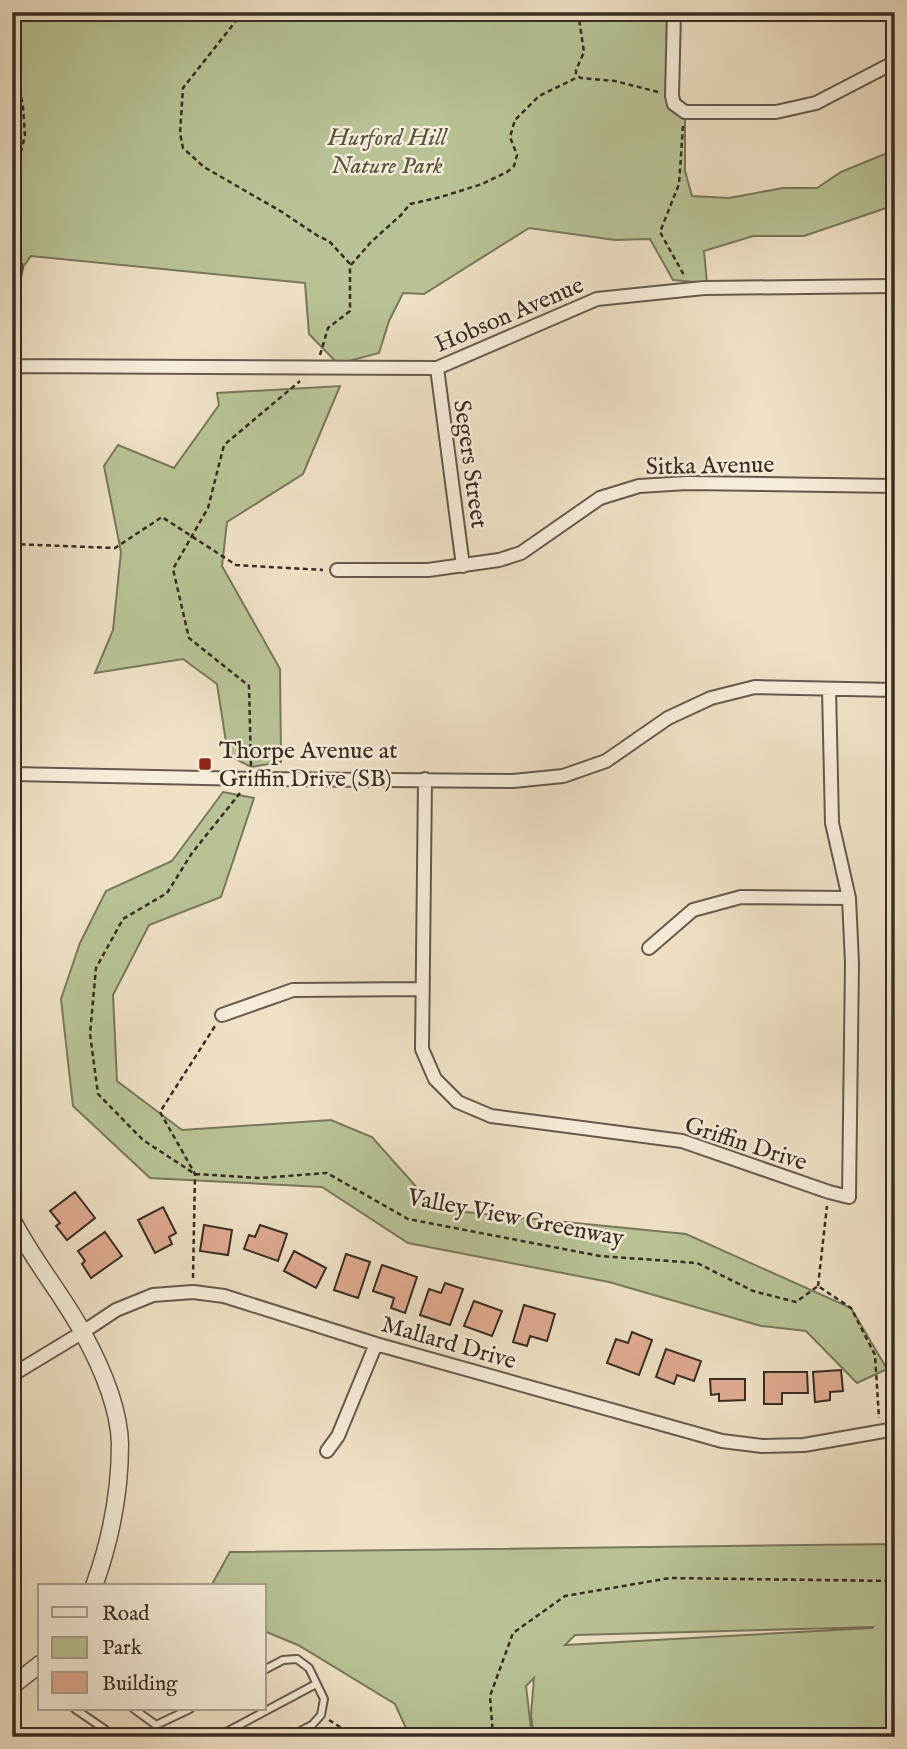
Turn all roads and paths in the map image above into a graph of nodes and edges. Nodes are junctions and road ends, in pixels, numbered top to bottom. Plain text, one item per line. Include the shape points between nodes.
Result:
1 (243, 12) edge
2 (578, 12) edge
3 (674, 12) edge
4 (12, 30) edge
5 (895, 62) edge
6 (576, 75) junction
7 (672, 96) junction
8 (685, 112) junction
9 (12, 187) edge
10 (351, 265) junction
11 (16, 267) dead end
12 (895, 286) edge
13 (693, 289) junction
14 (13, 366) edge
15 (316, 368) junction
16 (437, 368) junction
17 (12, 438) edge
18 (895, 486) edge
19 (192, 536) junction
20 (12, 544) edge
21 (463, 566) junction
22 (337, 570) joint
23 (829, 689) junction
24 (895, 690) edge
25 (12, 774) edge
26 (251, 779) junction
27 (425, 779) junction
28 (849, 898) junction
29 (649, 948) dead end
30 (422, 989) junction
31 (222, 1015) joint
32 (195, 1174) junction
33 (829, 1192) junction
34 (12, 1219) edge
35 (818, 1286) junction
36 (193, 1292) junction
37 (83, 1332) junction
38 (376, 1344) junction
39 (12, 1375) edge
40 (895, 1429) edge
41 (879, 1432) junction
42 (327, 1451) dead end
43 (895, 1581) edge
44 (95, 1584) edge
45 (266, 1669) edge
46 (37, 1673) edge
47 (316, 1684) junction
48 (12, 1686) edge
49 (76, 1710) edge
50 (135, 1710) edge
51 (188, 1710) edge
52 (321, 1715) junction
53 (117, 1737) edge
54 (218, 1737) edge
55 (289, 1737) edge
56 (356, 1737) edge
57 (493, 1737) edge

1 - 10 path via 183,88 183,148 204,167 329,241
2 - 6 path via 584,52
3 - 7 street
4 - 9 path via 25,136
5 - 8 street via 816,103 776,113
6 - 7 path
6 - 10 path via 539,96 515,120 510,137 517,155 507,172 482,184 410,204
7 - 8 street
8 - 13 path via 679,184 660,232
10 - 15 path via 350,311 328,328
11 - 14 street
12 - 13 street, Hobson Avenue
13 - 16 street, Hobson Avenue via 597,299
14 - 15 street, Hobson Avenue
14 - 17 street
15 - 16 street, Hobson Avenue
15 - 19 path via 223,445 208,508
16 - 21 street, Segers Street
18 - 21 street, Sitka Avenue via 639,486 600,498 522,553
19 - 20 path via 162,517 115,548
19 - 22 path via 236,565
19 - 26 path via 173,569 189,638 249,686
21 - 22 street, Sitka Avenue
23 - 24 street
23 - 27 street via 755,687 711,698 668,718 606,761 563,776 513,781
23 - 28 street, Griffin Drive via 832,822
25 - 26 street
26 - 27 street
26 - 32 path, Valley View Greenway via 192,853 167,893 123,919 96,968 90,1034 98,1094 143,1140
27 - 30 street, Griffin Drive
28 - 29 street via 741,897 693,910
28 - 33 street, Griffin Drive via 849,1197
30 - 31 street via 293,990
30 - 33 street, Griffin Drive via 422,1049 435,1079 458,1102 491,1116 682,1142
31 - 32 path via 160,1112
32 - 35 path, Valley View Greenway via 260,1178 327,1173 408,1219 600,1256 697,1263 753,1291 796,1301
32 - 36 path
33 - 35 path
34 - 37 street
35 - 41 path via 851,1308 875,1355
36 - 37 street, Mallard Drive via 153,1295 116,1310
36 - 38 street, Mallard Drive via 224,1296
37 - 39 street, Mallard Drive
37 - 44 street via 104,1378 120,1443 111,1522
38 - 41 street, Mallard Drive via 722,1441 804,1445
38 - 42 street via 338,1436
40 - 41 street, Mallard Drive
43 - 57 path via 670,1578 565,1596 513,1633 489,1696
45 - 47 lane via 283,1660 297,1660 309,1668
46 - 48 street
47 - 52 lane via 324,1699
47 - 54 lane
49 - 53 lane
50 - 51 lane via 156,1725
52 - 55 lane
52 - 56 path

